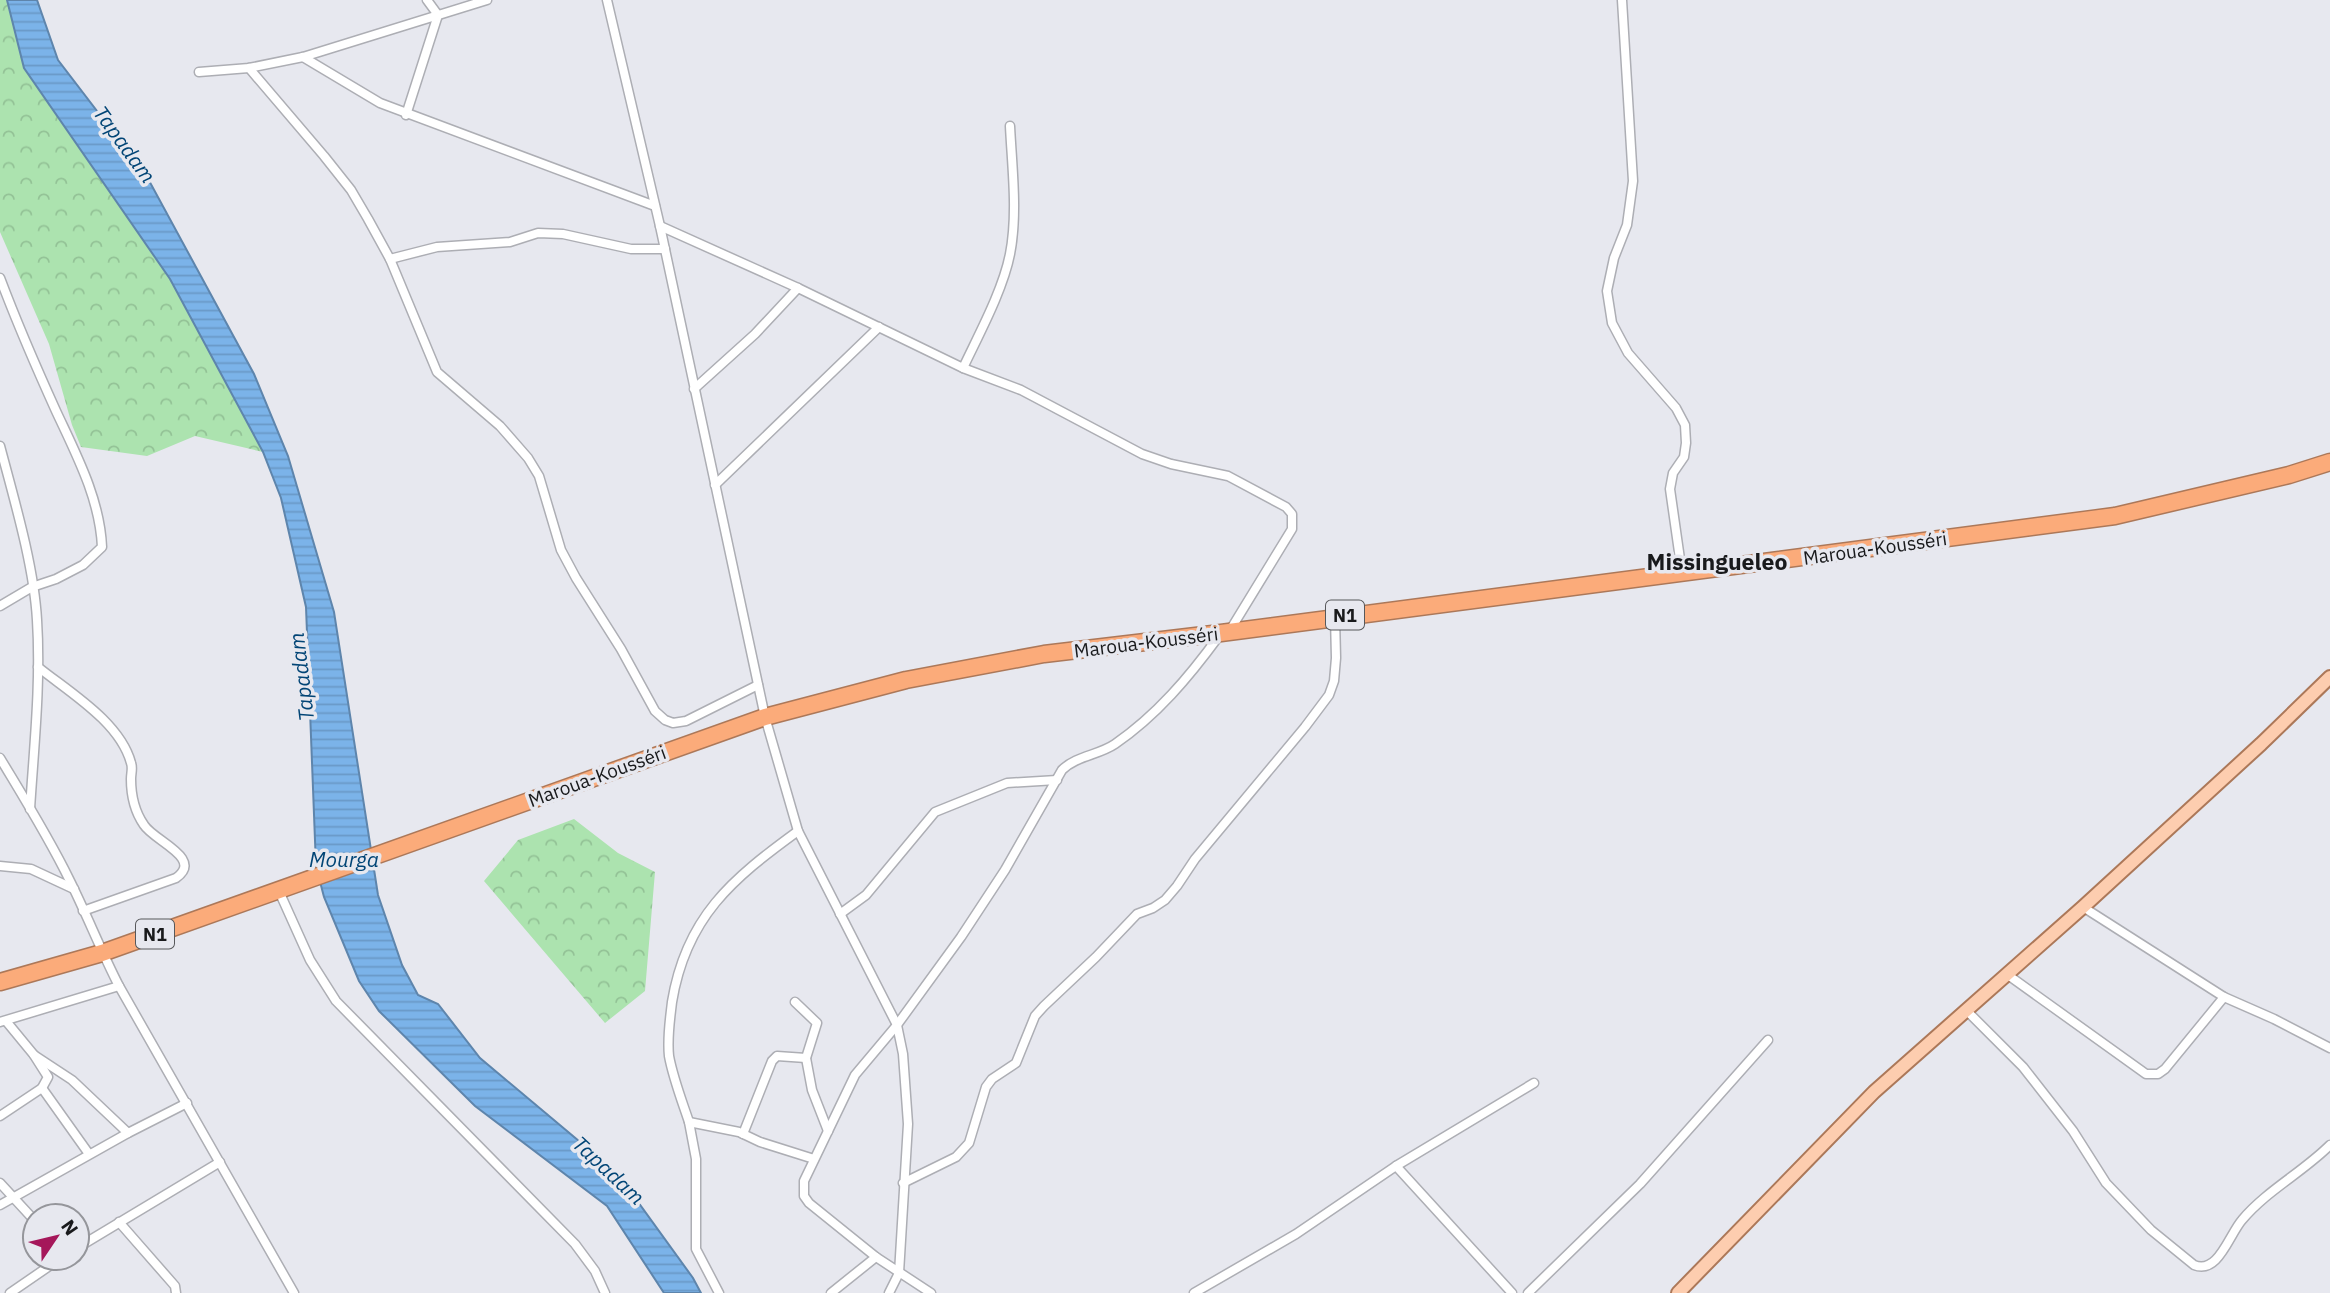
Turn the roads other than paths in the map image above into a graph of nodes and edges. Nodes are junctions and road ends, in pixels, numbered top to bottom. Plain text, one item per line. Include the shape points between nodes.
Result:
1 (427, 0) edge
2 (487, 0) edge
3 (607, 0) edge
4 (1622, 0) edge
5 (438, 15) junction
6 (303, 57) junction
7 (249, 68) junction
8 (199, 72) dead end
9 (406, 115) junction
10 (1010, 126) dead end
11 (655, 206) junction
12 (660, 226) junction
13 (665, 249) junction
14 (390, 259) junction
15 (0, 278) edge
16 (798, 288) junction
17 (879, 327) junction
18 (963, 368) junction
19 (694, 389) junction
20 (0, 446) edge
21 (2330, 462) edge
22 (715, 485) junction
23 (1682, 573) junction
24 (32, 587) junction
25 (0, 606) edge
26 (1335, 617) junction
27 (1225, 633) junction
28 (38, 667) junction
29 (2330, 677) edge
30 (758, 685) junction
31 (765, 717) junction
32 (0, 758) edge
33 (1057, 780) junction
34 (30, 809) junction
35 (798, 831) junction
36 (0, 866) edge
37 (74, 889) junction
38 (278, 889) junction
39 (2083, 907) junction
40 (83, 911) junction
41 (840, 914) junction
42 (102, 953) junction
43 (2008, 975) junction
44 (0, 982) edge
45 (119, 986) junction
46 (2224, 997) junction
47 (795, 1002) dead end
48 (1967, 1011) junction
49 (3, 1021) edge
50 (897, 1025) junction
51 (1768, 1040) dead end
52 (2330, 1048) edge
53 (34, 1055) junction
54 (806, 1058) junction
55 (1534, 1083) dead end
56 (42, 1087) junction
57 (187, 1103) junction
58 (0, 1116) edge
59 (690, 1122) junction
60 (828, 1131) junction
61 (128, 1133) junction
62 (743, 1134) junction
63 (2330, 1145) edge
64 (89, 1154) junction
65 (814, 1159) junction
66 (220, 1162) junction
67 (1396, 1166) junction
68 (0, 1183) edge
69 (903, 1183) junction
70 (13, 1197) junction
71 (0, 1205) edge
72 (21, 1206) edge
73 (120, 1222) junction
74 (91, 1240) edge
75 (876, 1257) junction
76 (41, 1272) edge
77 (900, 1273) junction
78 (10, 1293) edge
79 (176, 1293) edge
80 (294, 1293) edge
81 (605, 1293) edge
82 (719, 1293) edge
83 (831, 1293) edge
84 (889, 1293) edge
85 (931, 1293) edge
86 (1194, 1293) edge
87 (1512, 1293) edge
88 (1528, 1293) edge
89 (1678, 1293) edge

1 - 5 street
2 - 5 street
3 - 11 street
4 - 23 street via 1633,181 1627,225 1607,291 1612,323 1628,353 1685,425 1684,457 1673,473 1670,489
5 - 6 street
5 - 9 street
6 - 7 street
6 - 9 street
7 - 8 street
7 - 14 street via 351,190
9 - 11 street
10 - 18 street via 1010,255
11 - 12 street
12 - 13 street
12 - 16 street
13 - 14 street via 631,249 538,233 510,242 437,247
13 - 19 street
14 - 30 street via 437,372 500,426 540,476 561,550 655,711 673,723 686,721
15 - 24 street via 101,523 102,547 94,557
16 - 17 street
16 - 19 street
17 - 18 street
17 - 22 street
18 - 27 street via 1021,390 1142,454 1228,476 1286,507 1292,514 1292,529
19 - 22 street
20 - 24 street
21 - 23 highway, Maroua-Kousséri / N1 via 2115,516
22 - 30 street
23 - 26 highway, Maroua-Kousséri / N1
24 - 25 street
24 - 28 street
26 - 27 highway, Maroua-Kousséri / N1
26 - 69 street via 1334,681 1306,727 1165,900 1136,915 1035,1016 1016,1063 986,1087 963,1150
27 - 31 highway, Maroua-Kousséri / N1 via 1044,654 906,680
27 - 33 street via 1150,717 1112,747 1066,766
28 - 34 street
28 - 40 street via 107,723 132,765 132,798 142,823 185,863 176,878
29 - 39 main road
30 - 31 street
31 - 35 street
31 - 38 highway, Maroua-Kousséri / N1
32 - 34 street
33 - 41 street via 1007,783 935,812 866,895
33 - 50 street via 987,898
34 - 37 street
35 - 41 street
35 - 59 street via 723,893 696,930 682,960 668,1033 669,1056
36 - 37 street via 31,869
37 - 40 street
38 - 42 highway, Maroua-Kousséri / N1
38 - 81 street via 310,960 336,1001 575,1244
39 - 43 main road
39 - 46 street
40 - 42 street
41 - 50 street
42 - 44 highway, Maroua-Kousséri / N1
42 - 45 street
43 - 46 street via 2152,1075 2165,1069
43 - 48 main road
45 - 49 street
45 - 57 street
46 - 52 street
47 - 54 street via 817,1023
48 - 63 street via 2023,1068 2073,1131 2106,1183 2151,1230 2201,1268 2220,1254 2242,1220
48 - 89 main road via 1874,1092
49 - 53 street
50 - 60 street via 855,1075
50 - 69 street via 908,1124
51 - 88 street via 1640,1184
53 - 56 street via 48,1077
53 - 61 street via 72,1080
54 - 60 street
54 - 62 street via 777,1056 772,1061
55 - 67 street
56 - 58 street
56 - 64 street
57 - 61 street
57 - 66 street
59 - 62 street
59 - 82 street via 696,1158 696,1249
60 - 65 street
61 - 64 street
62 - 65 street
64 - 70 street
65 - 75 street via 804,1181 808,1203
66 - 73 street
66 - 80 street
67 - 86 street via 1296,1234
67 - 87 street
68 - 70 street
69 - 77 street
70 - 71 street
70 - 72 street
73 - 74 street
73 - 79 street via 175,1286
75 - 77 street
75 - 83 street
76 - 78 street
77 - 84 street
77 - 85 street

